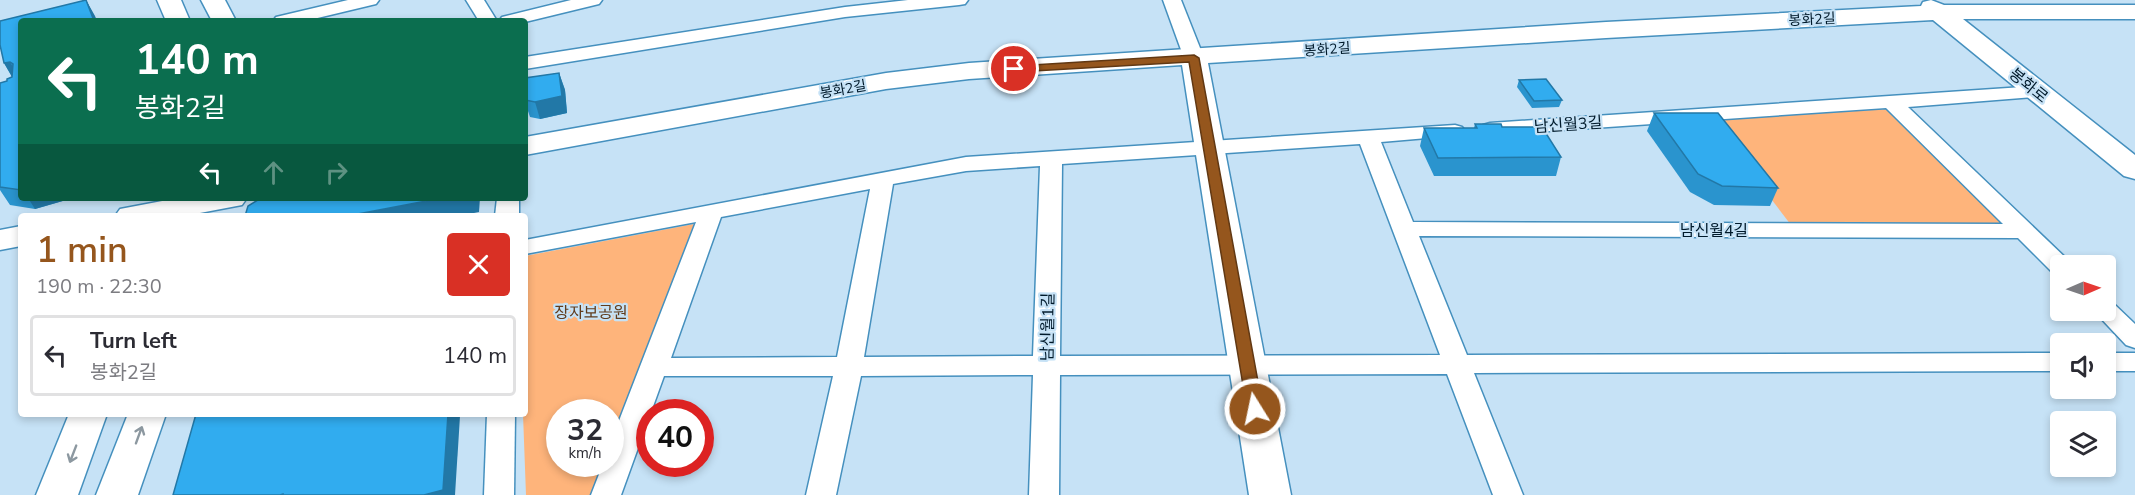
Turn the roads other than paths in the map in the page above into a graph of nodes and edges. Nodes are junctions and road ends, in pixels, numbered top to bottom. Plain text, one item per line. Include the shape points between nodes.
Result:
1 (169, 0) edge
2 (213, 0) edge
3 (370, 0) edge
4 (475, 0) edge
5 (593, 0) edge
6 (820, 0) edge
7 (959, 0) edge
8 (1173, 0) edge
9 (1931, 6) edge
10 (845, 12) junction
11 (2135, 12) edge
12 (177, 18) edge
13 (222, 18) edge
14 (295, 18) edge
15 (486, 18) edge
16 (520, 18) edge
17 (1194, 58) junction
18 (528, 63) edge
19 (2038, 92) junction
20 (1891, 102) junction
21 (1368, 137) junction
22 (528, 145) edge
23 (1210, 147) junction
24 (1051, 159) junction
25 (2135, 170) edge
26 (884, 179) junction
27 (225, 203) edge
28 (167, 208) edge
29 (712, 211) junction
30 (144, 213) edge
31 (1404, 229) junction
32 (2024, 231) junction
33 (18, 237) edge
34 (0, 240) edge
35 (528, 247) edge
36 (2050, 256) edge
37 (2116, 320) edge
38 (2135, 339) edge
39 (2050, 362) edge
40 (2116, 362) edge
41 (2135, 362) edge
42 (1456, 363) junction
43 (1046, 366) junction
44 (1247, 366) junction
45 (655, 367) junction
46 (849, 367) junction
47 (87, 417) edge
48 (146, 417) edge
49 (501, 417) edge
50 (57, 495) edge
51 (117, 495) edge
52 (499, 495) edge
53 (606, 495) edge
54 (821, 495) edge
55 (1044, 495) edge
56 (1270, 495) edge
57 (1508, 495) edge

1 - 12 street
2 - 13 street
3 - 14 street
4 - 15 street
5 - 16 street
6 - 10 street
7 - 10 street
8 - 17 street
9 - 11 street, 봉화2길
9 - 17 street, 봉화2길
9 - 19 street, 봉화로
10 - 18 street
17 - 22 street, 봉화2길 via 927,75
17 - 23 street
19 - 20 street, 남신월3길
19 - 25 street, 봉화로
20 - 21 street, 남신월3길
20 - 32 street
21 - 23 street, 남신월3길
21 - 31 street
23 - 24 street
23 - 44 street
24 - 26 street via 966,164
24 - 43 street, 남신월1길
26 - 29 street
26 - 46 street
27 - 28 street
28 - 30 street
29 - 35 street
29 - 45 street
31 - 32 street, 남신월4길
31 - 42 street
32 - 36 street
33 - 34 street
37 - 38 street
39 - 42 street
40 - 41 street
42 - 44 street
42 - 57 street
43 - 44 street
43 - 46 street
43 - 55 street, 남신월1길
44 - 56 street
45 - 46 street
45 - 53 street
46 - 54 street
47 -> 50 street
51 -> 48 street
49 - 52 street

